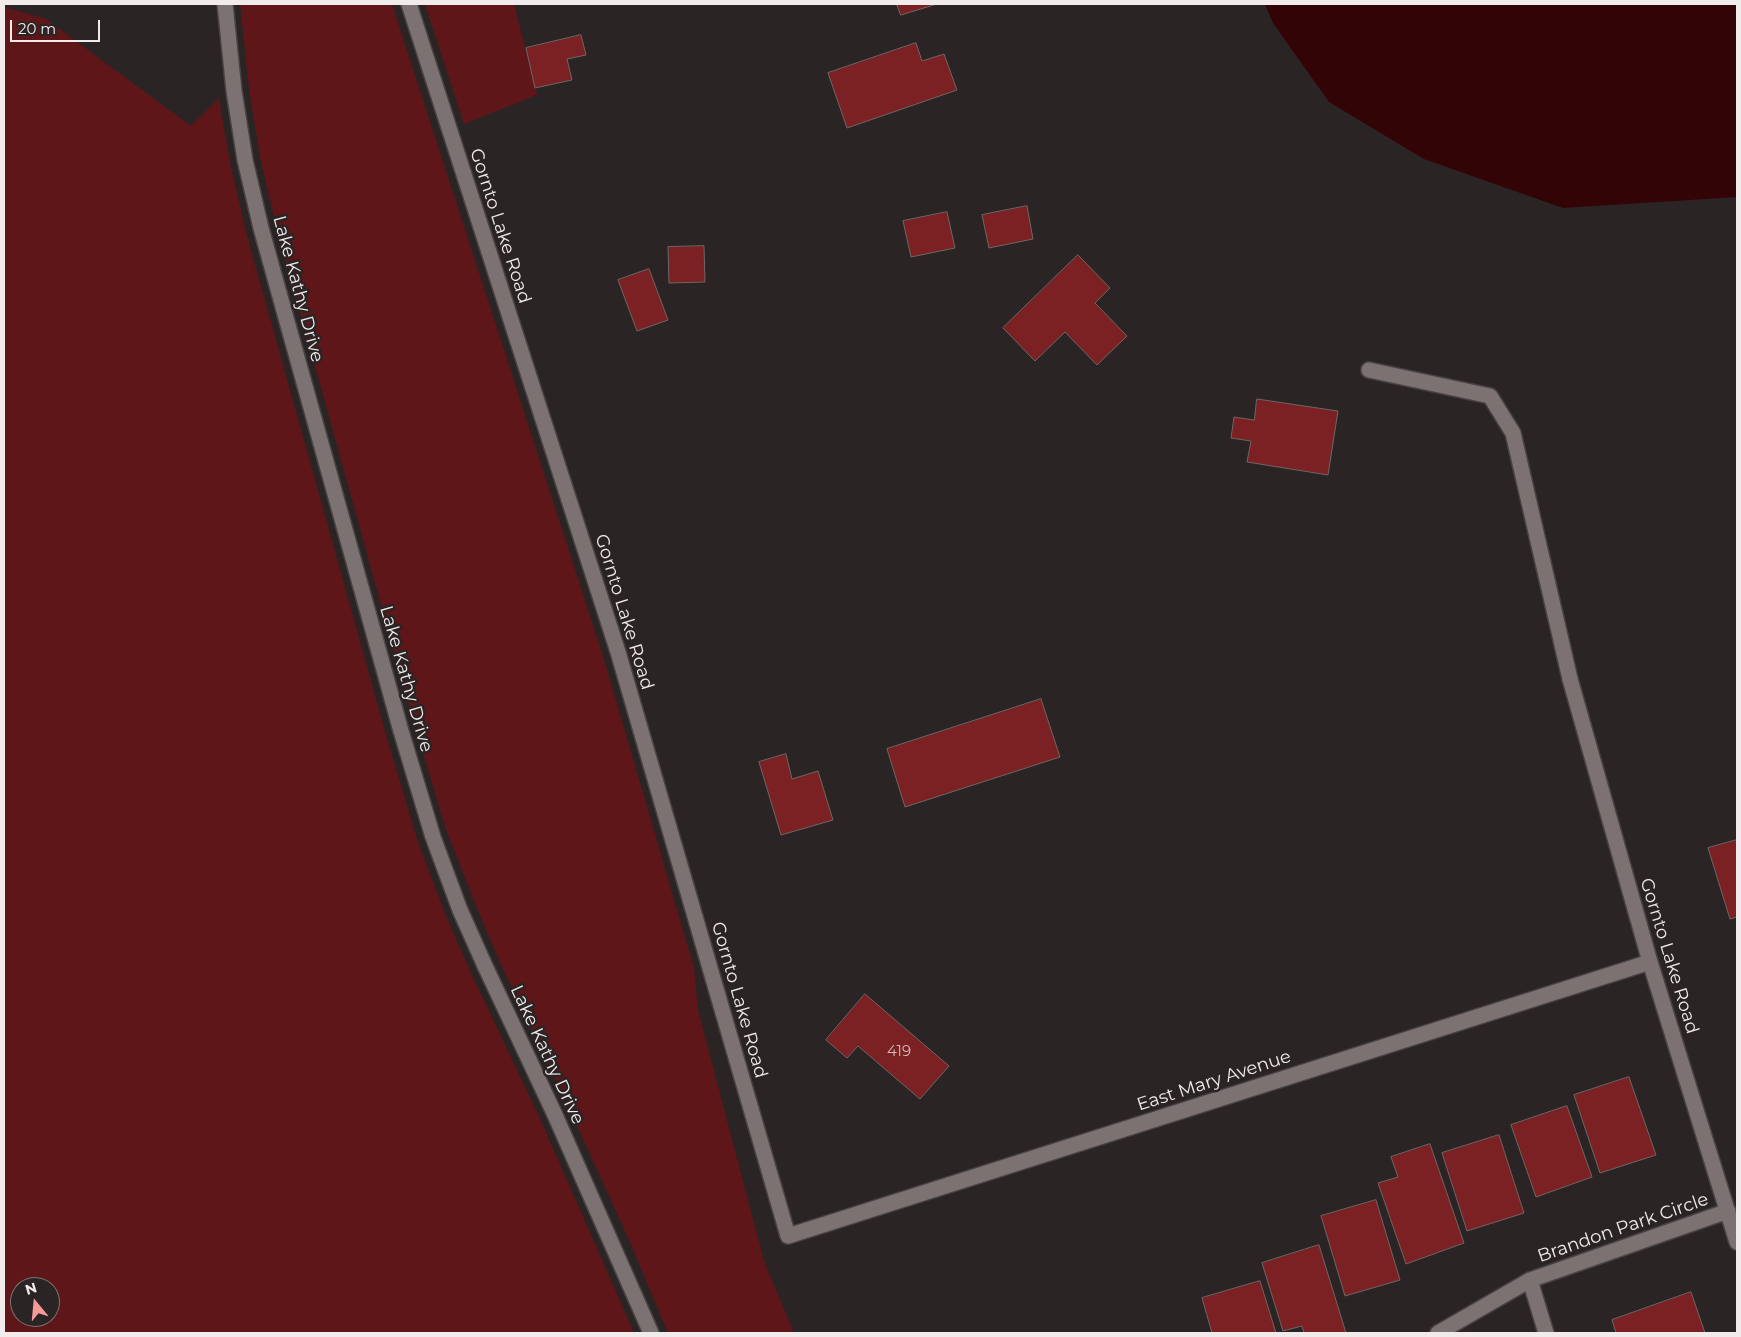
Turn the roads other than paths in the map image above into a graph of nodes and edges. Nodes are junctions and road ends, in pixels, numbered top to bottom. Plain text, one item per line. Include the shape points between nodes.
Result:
1 (225, 4) edge
2 (409, 4) edge
3 (1369, 370) dead end
4 (1650, 962) junction
5 (1728, 1211) junction
6 (788, 1236) joint
7 (1737, 1242) edge
8 (1530, 1280) junction
9 (651, 1333) edge
10 (1438, 1333) edge
11 (1546, 1333) edge

1 - 9 street, Lake Kathy Drive via 245,160 261,228 432,837 460,910 556,1115
2 - 6 street, Gornto Lake Road via 618,652
3 - 4 street, Gornto Lake Road via 1490,396 1513,433 1570,680
4 - 5 street, Gornto Lake Road
4 - 6 street, East Mary Avenue
5 - 7 street, Gornto Lake Road
5 - 8 street, Brandon Park Circle
8 - 10 street, Brandon Park Circle
8 - 11 street, Brandon Park Circle

